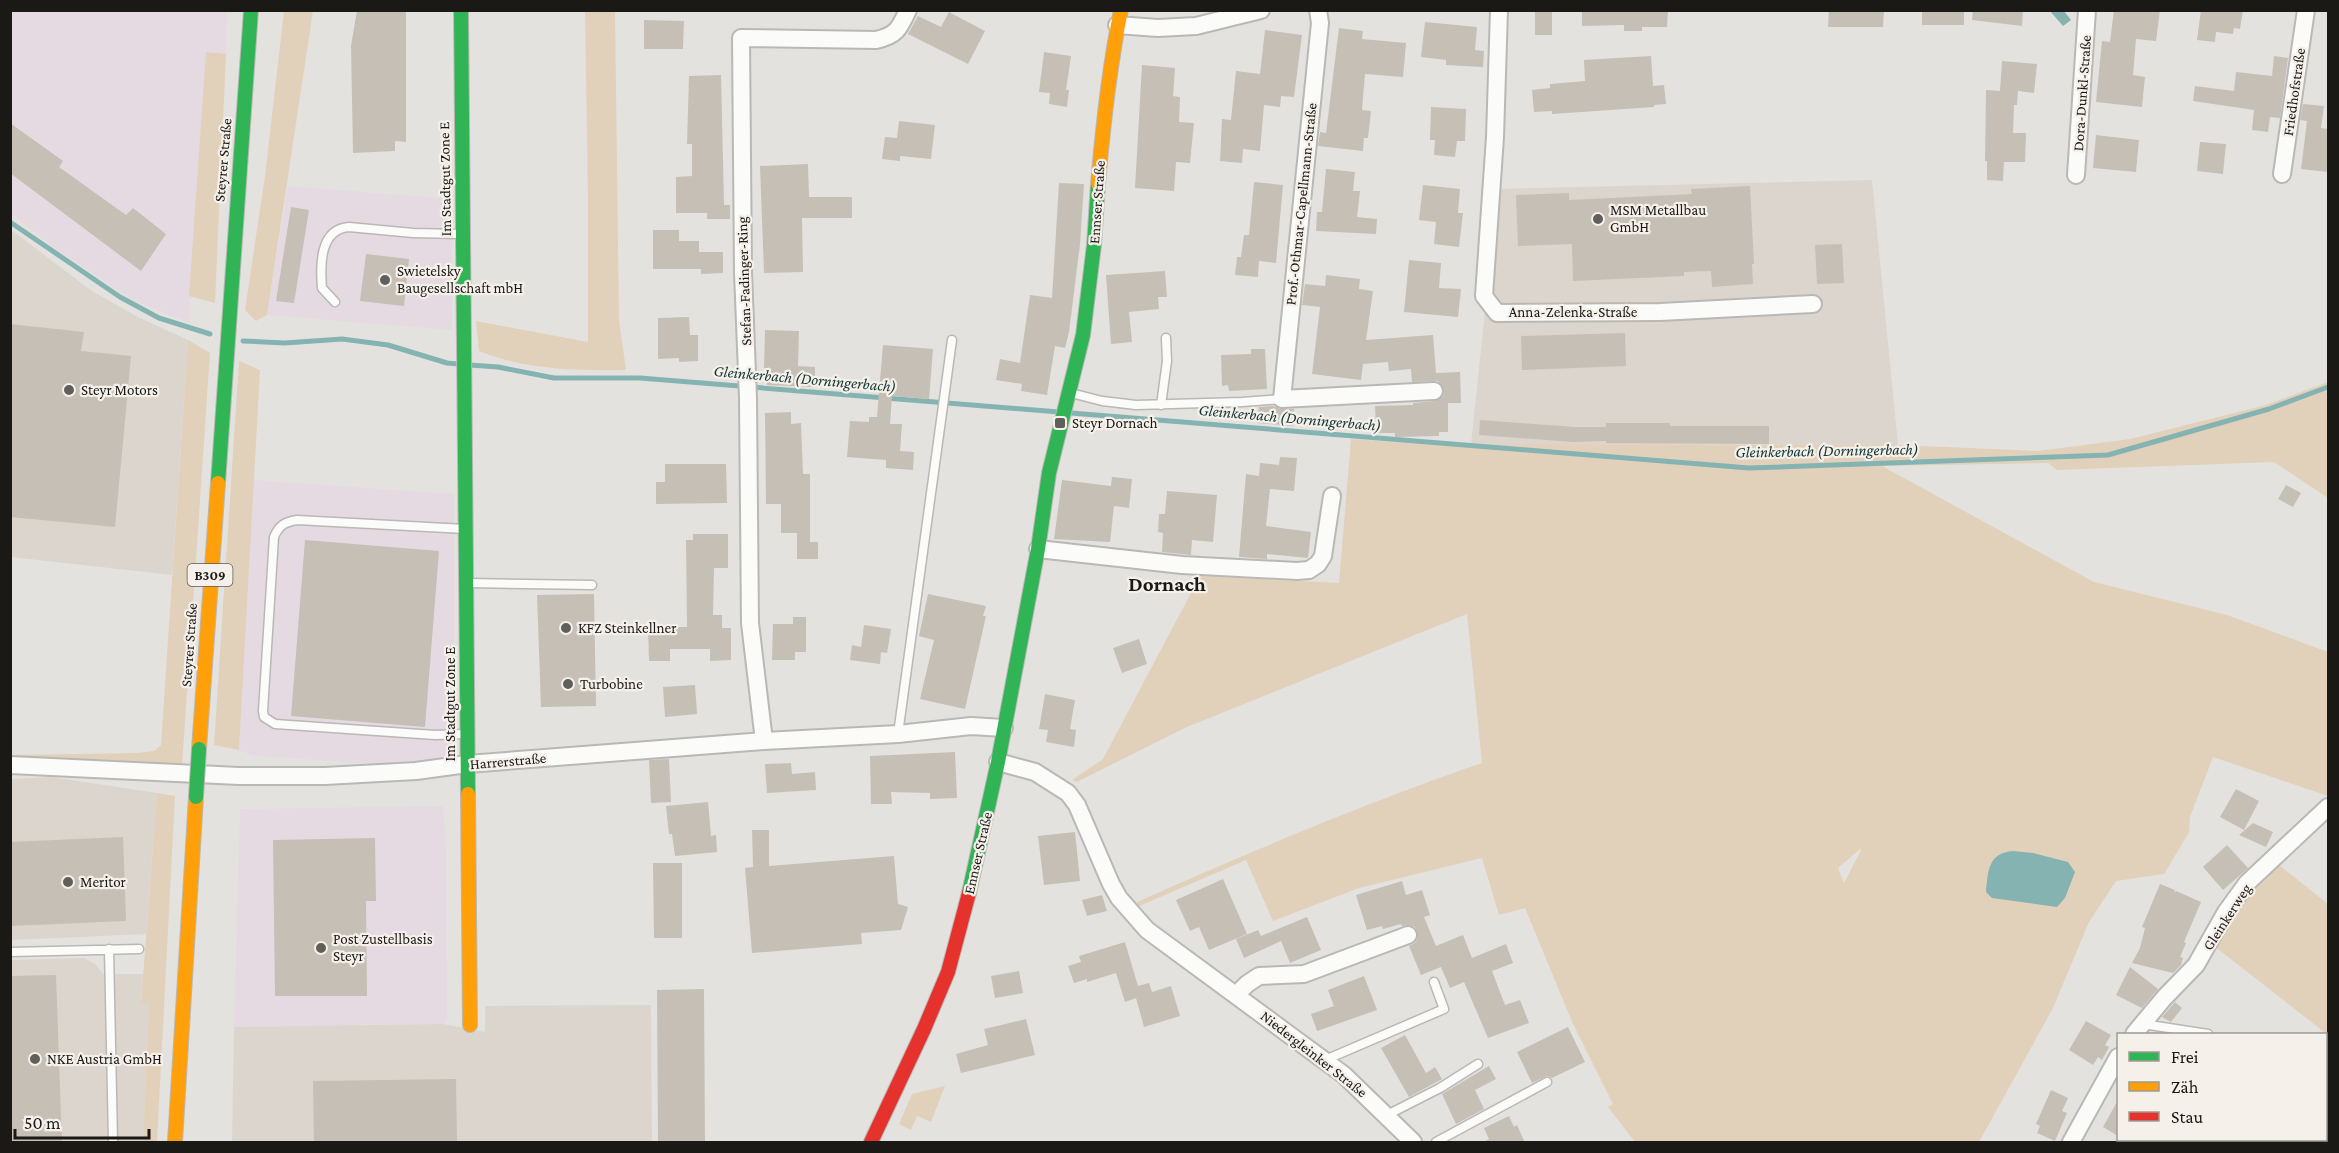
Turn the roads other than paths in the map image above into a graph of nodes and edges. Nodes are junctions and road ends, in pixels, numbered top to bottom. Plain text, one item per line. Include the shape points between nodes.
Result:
1 (251, 10) edge
2 (461, 10) edge
3 (908, 10) edge
4 (1261, 10) edge
5 (1318, 10) edge
6 (1499, 10) edge
7 (2087, 10) edge
8 (2306, 10) edge
9 (1119, 18) edge
10 (263, 22) dead end
11 (246, 79) junction
12 (2282, 174) dead end
13 (2076, 175) dead end
14 (462, 234) junction
15 (335, 302) dead end
16 (1813, 304) dead end
17 (1166, 338) dead end
18 (952, 340) dead end
19 (1434, 391) dead end
20 (1067, 398) junction
21 (1282, 399) junction
22 (1161, 405) junction
23 (1332, 496) dead end
24 (465, 529) junction
25 (1038, 549) junction
26 (465, 582) junction
27 (592, 585) dead end
28 (1004, 728) junction
29 (466, 734) junction
30 (898, 734) junction
31 (765, 741) junction
32 (998, 762) junction
33 (467, 764) junction
34 (10, 765) edge
35 (2328, 807) edge
36 (1408, 935) dead end
37 (108, 949) junction
38 (139, 949) dead end
39 (10, 952) edge
40 (1434, 982) dead end
41 (1236, 995) junction
42 (470, 1025) dead end
43 (2138, 1029) edge
44 (2185, 1033) edge
45 (2117, 1059) edge
46 (1325, 1060) junction
47 (1478, 1064) dead end
48 (1547, 1082) dead end
49 (1387, 1115) junction
50 (2076, 1141) edge
51 (113, 1143) edge
52 (175, 1143) edge
53 (871, 1143) edge
54 (1413, 1143) edge
55 (1436, 1143) edge

1 - 11 main road, B309
2 - 14 main road, Im Stadtgut Zone E
3 - 31 street, Stefan-Fadinger-Ring via 899,29 890,37 876,40 741,38 750,623
4 - 9 street via 1196,26 1158,28
5 - 21 street, Prof.-Othmar-Capellmann-Straße via 1320,23
6 - 16 street, Anna-Zelenka-Straße via 1484,296 1497,313 1660,312
7 - 13 street, Dora-Dunkl-Straße
8 - 12 street, Friedhofstraße
9 - 20 main road, Ennser Straße via 1103,118 1090,285 1083,335
10 - 11 main road
11 - 52 main road, Steyrer Straße / B309, bridge
14 - 15 lane via 350,227 333,231 325,245 321,288
14 - 24 main road, Im Stadtgut Zone E
17 - 22 lane
18 - 30 lane
19 - 21 street
20 - 22 lane
20 - 25 main road, Ennser Straße
21 - 22 lane
23 - 25 street via 1323,556 1309,570 1244,570
24 - 26 main road, Im Stadtgut Zone E
24 - 29 lane via 297,520 278,528 274,537 263,711 264,717 275,724
25 - 28 main road, Ennser Straße
26 - 27 lane
26 - 29 main road, Im Stadtgut Zone E
28 - 30 street, Harrerstraße via 971,726
28 - 32 main road, Ennser Straße
29 - 33 main road, Im Stadtgut Zone E
30 - 31 street, Harrerstraße
31 - 33 street, Harrerstraße
32 - 41 street, Niedergleinker Straße via 1035,772 1068,793 1111,884 1134,916 1147,930
32 - 53 main road, Ennser Straße via 948,972
33 - 34 street, Harrerstraße via 416,771 279,776
33 - 42 main road, Im Stadtgut Zone E
35 - 43 street, Gleinkerweg via 2247,883 2196,965
36 - 41 street via 1304,974 1259,976
37 - 38 lane
37 - 39 lane
37 - 51 lane
40 - 46 lane via 1444,1009
41 - 46 street, Niedergleinker Straße
43 - 44 lane
45 - 50 street
46 - 49 street, Niedergleinker Straße
47 - 49 lane
48 - 55 lane
49 - 54 street, Niedergleinker Straße

